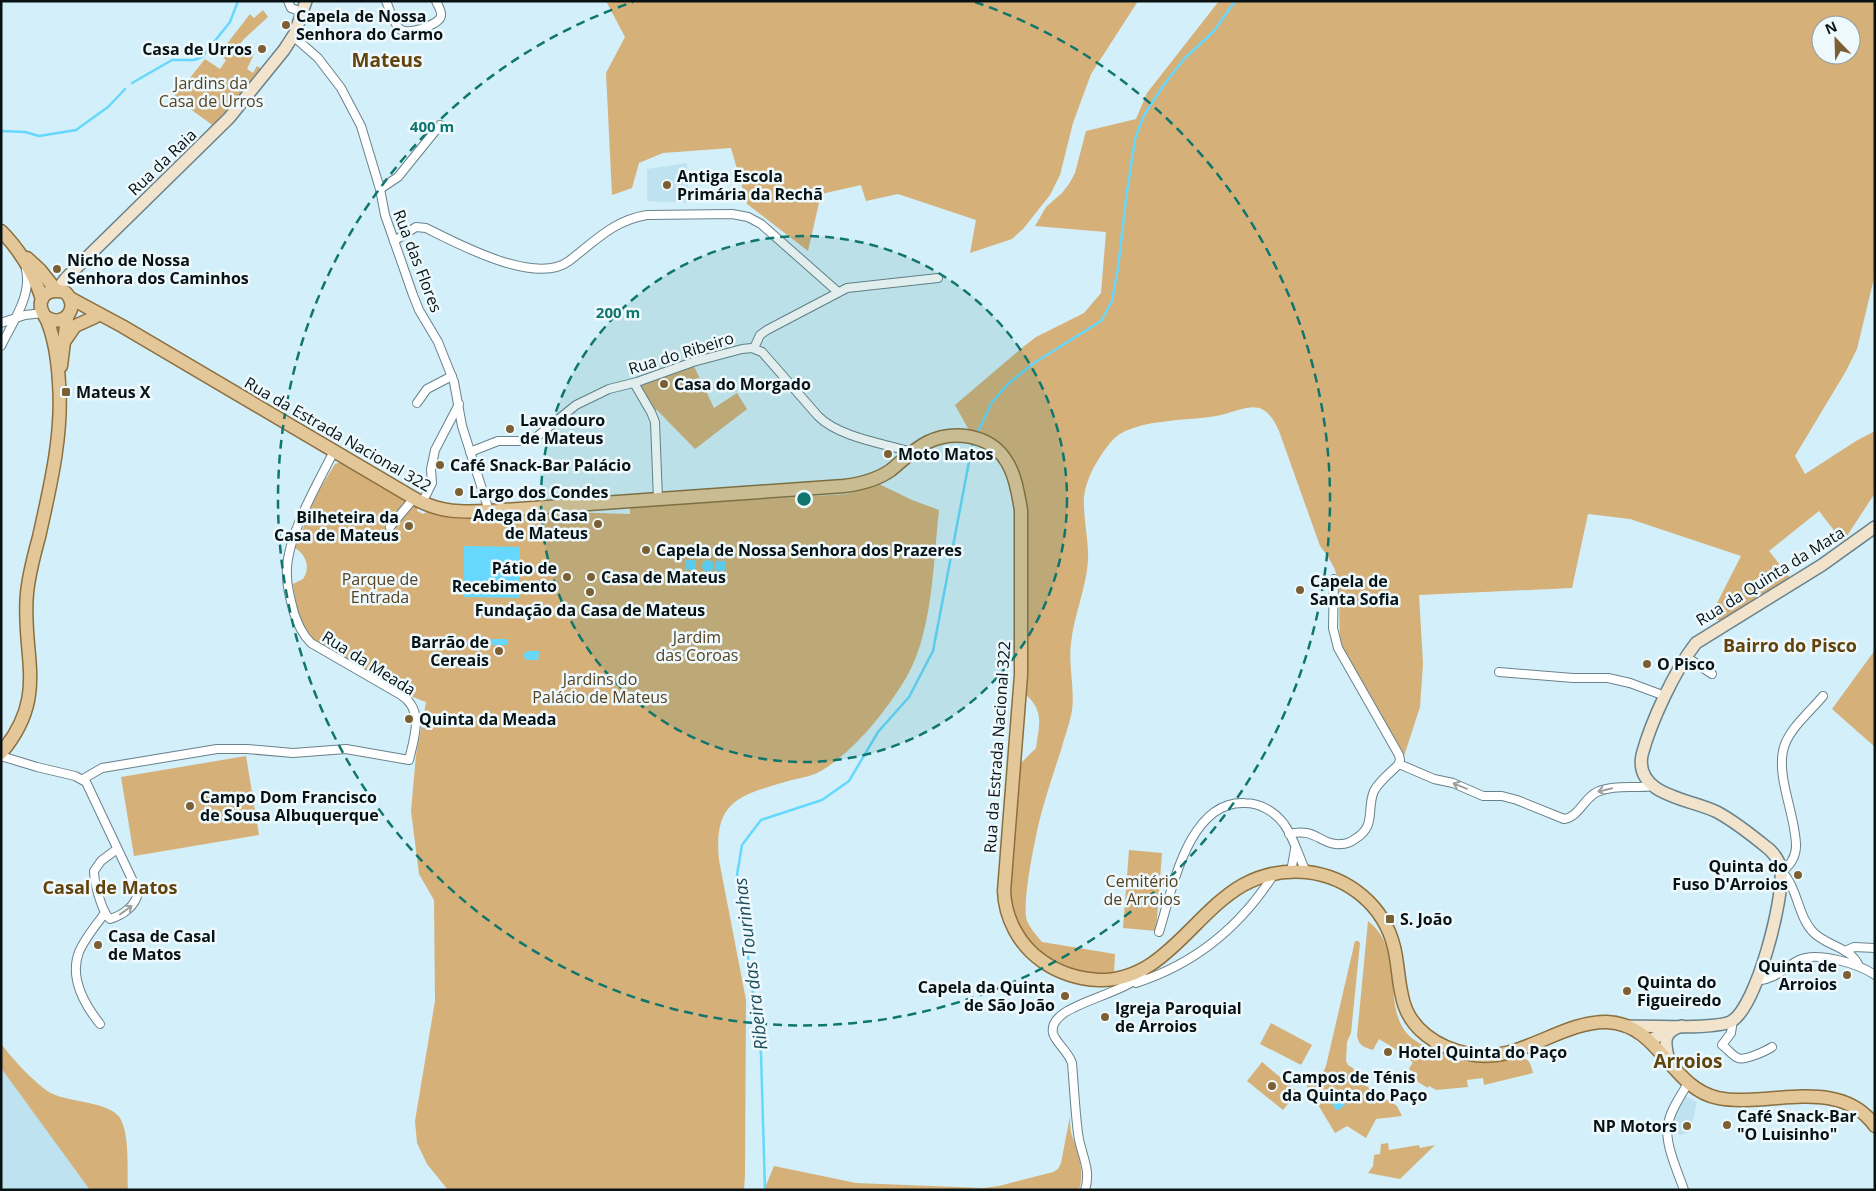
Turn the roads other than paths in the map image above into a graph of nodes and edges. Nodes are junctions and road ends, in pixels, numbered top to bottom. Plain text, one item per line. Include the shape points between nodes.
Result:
1 (288, 1) edge
2 (386, 1) edge
3 (436, 1) edge
4 (304, 7) edge
5 (293, 36) junction
6 (440, 125) dead end
7 (380, 189) junction
8 (1, 231) edge
9 (394, 241) junction
10 (18, 250) junction
11 (80, 264) junction
12 (40, 270) junction
13 (71, 274) junction
14 (938, 278) dead end
15 (838, 292) junction
16 (63, 293) junction
17 (43, 308) junction
18 (69, 315) junction
19 (94, 317) junction
20 (14, 319) junction
21 (1, 323) edge
22 (122, 326) junction
23 (64, 342) junction
24 (1, 346) edge
25 (754, 348) junction
26 (452, 376) junction
27 (59, 383) junction
28 (634, 383) junction
29 (417, 403) dead end
30 (459, 404) junction
31 (334, 450) junction
32 (470, 452) junction
33 (912, 452) junction
34 (658, 499) junction
35 (418, 501) junction
36 (490, 511) junction
37 (390, 527) dead end
38 (1875, 527) edge
39 (1334, 579) dead end
40 (1685, 656) junction
41 (1499, 672) dead end
42 (1712, 674) dead end
43 (1665, 696) junction
44 (1823, 696) dead end
45 (1, 754) edge
46 (1399, 764) junction
47 (83, 779) junction
48 (1653, 786) junction
49 (1289, 834) junction
50 (117, 849) junction
51 (1295, 849) junction
52 (1781, 871) junction
53 (1291, 872) junction
54 (1306, 872) junction
55 (1274, 874) junction
56 (105, 913) junction
57 (1159, 932) dead end
58 (1875, 948) edge
59 (1845, 951) junction
60 (1859, 966) junction
61 (1145, 969) junction
62 (1875, 975) edge
63 (1757, 981) junction
64 (1127, 986) junction
65 (1733, 1020) junction
66 (100, 1024) dead end
67 (1625, 1026) junction
68 (1676, 1026) junction
69 (1650, 1040) junction
70 (1772, 1048) dead end
71 (1669, 1061) junction
72 (1688, 1083) junction
73 (1875, 1126) edge
74 (1085, 1190) edge
75 (1684, 1190) edge

1 - 4 street via 291,8
2 - 3 street via 398,27 407,32 437,21 441,14
4 - 5 street, Rua da Raia
5 - 7 street, Rua das Flores via 318,58 348,99 366,140
5 - 11 street, Rua da Raia via 226,122
6 - 7 street via 398,177
7 - 9 street, Rua das Flores
8 - 10 main road
9 - 15 street via 411,229 426,228 484,256 519,265 552,268 569,261 606,231 635,218 647,215 743,215 761,224
9 - 26 street, Rua das Flores via 416,303
10 - 12 main road
10 - 17 main road via 35,281
10 - 20 street via 27,282
11 - 13 street, Rua da Raia
11 - 16 street
12 - 13 street via 55,275
12 - 16 main road
13 - 16 street, Rua da Raia
14 - 15 street via 858,286
15 - 25 street via 767,330
16 - 17 main road via 48,292
16 - 18 main road via 72,303
16 - 22 main road
17 - 18 main road via 54,321
17 - 20 street
17 - 27 main road via 52,334
18 - 19 main road
18 - 23 main road
19 - 22 main road
19 - 23 main road via 75,326
20 - 21 street
20 - 24 street
22 - 31 main road, Rua da Estrada Nacional 322
23 - 27 main road
25 - 28 street, Rua do Ribeiro via 696,361
25 - 33 street, Rua do Ribeiro via 829,425 854,436
26 - 29 street via 427,389
26 - 30 street, Rua das Flores
27 - 45 main road via 54,466 27,594 30,688 18,729
28 - 32 street, Rua do Ribeiro via 609,389 582,401 530,440 498,442
28 - 34 street via 655,422
30 - 32 street, Rua das Flores
30 - 35 street via 434,452 430,469 432,483
31 - 35 main road, Rua da Estrada Nacional 322
31 - 47 street, Rua da Meada via 291,547 287,574 291,603 302,632 311,642 412,704 416,721 410,760 346,749 298,753 217,749 104,768
32 - 36 street, Rua das Flores
33 - 34 main road, Rua da Estrada Nacional 322 via 882,475 854,485
33 - 61 main road, Rua da Estrada Nacional 322 via 938,438 973,438 995,449 1008,464 1017,491 1021,516 1021,675 1004,880 1008,916 1030,952 1058,971 1086,979 1110,980
34 - 36 main road, Rua da Estrada Nacional 322
35 - 36 main road, Rua da Estrada Nacional 322 via 448,512
35 - 37 street
38 - 40 street, Rua da Quinta da Mata via 1822,565 1711,632
39 - 46 street via 1333,628 1337,645 1399,755
40 - 42 street
40 - 43 street, Rua da Quinta da Mata
41 - 43 street via 1608,678
43 - 48 street, Rua da Quinta da Mata via 1641,760 1644,774
44 - 52 street via 1783,749 1796,846 1790,864
45 - 47 street
48 -> 46 street via 1603,790 1564,819 1517,800 1484,796
46 - 49 street via 1374,791 1370,820 1359,837 1338,844 1305,832
47 - 50 street
48 - 52 street via 1663,793 1720,814 1770,850 1777,857
49 - 51 street
49 - 57 street via 1277,817 1256,804 1236,803 1211,814 1197,830 1186,852
50 - 56 street via 94,871
56 -> 50 street via 108,918 115,917 132,906 138,894
51 - 53 street
51 - 54 street
52 - 59 street via 1790,881 1812,931
52 - 63 street via 1773,934
53 - 54 main road, Rua da Estrada Nacional 322
53 - 55 main road, Rua da Estrada Nacional 322
54 - 67 main road, Rua da Estrada Nacional 322 via 1346,884 1376,910 1394,945 1402,999 1408,1014 1425,1034 1445,1047 1468,1054 1492,1056 1585,1025 1608,1022
55 - 61 main road, Rua da Estrada Nacional 322 via 1233,892
55 - 64 street via 1244,913 1198,954 1167,972
56 - 66 street via 80,950 76,972 80,994
58 - 59 street via 1854,947
59 - 60 street
60 - 62 street
60 - 63 street via 1807,958 1772,978
61 - 64 street
63 - 65 street
64 - 74 street via 1072,1008 1057,1021 1053,1030 1072,1063 1078,1134 1088,1171
65 - 68 street via 1719,1025
65 - 70 street via 1731,1033 1722,1044 1738,1058
67 - 68 street
67 - 69 main road, Rua da Estrada Nacional 322
68 - 69 street
68 - 71 street via 1666,1039
69 - 71 main road, Rua da Estrada Nacional 322
71 - 72 main road, Rua da Estrada Nacional 322
72 - 73 main road, Rua da Estrada Nacional 322 via 1708,1095 1728,1100 1808,1097 1839,1101 1858,1109
72 - 75 street via 1667,1131

